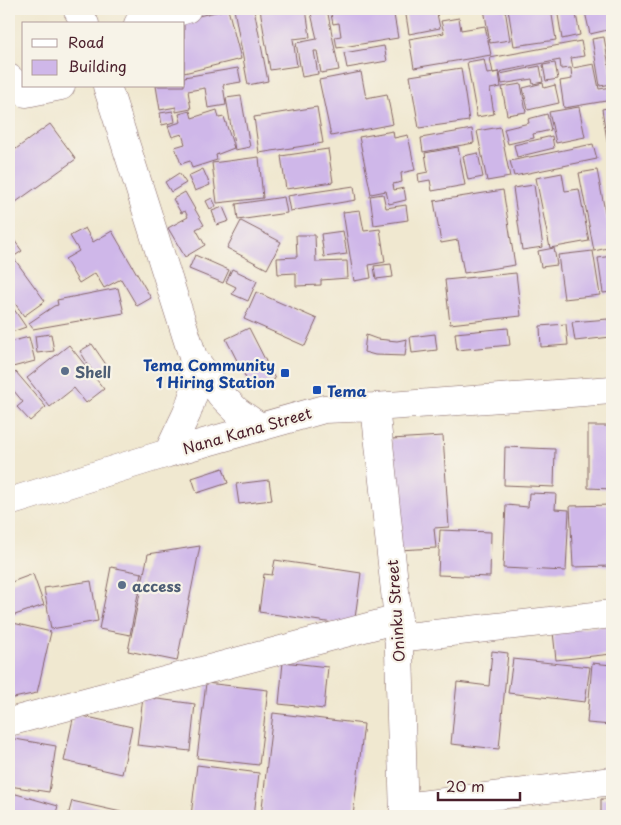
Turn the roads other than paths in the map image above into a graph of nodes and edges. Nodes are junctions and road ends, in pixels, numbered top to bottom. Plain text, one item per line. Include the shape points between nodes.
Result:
1 (77, 9) edge
2 (187, 9) edge
3 (84, 22) edge
4 (145, 22) edge
5 (9, 78) edge
6 (50, 88) edge
7 (108, 88) edge
8 (193, 358) junction
9 (612, 390) edge
10 (375, 407) junction
11 (260, 427) junction
12 (168, 453) junction
13 (9, 502) edge
14 (612, 614) edge
15 (398, 628) junction
16 (9, 722) edge
17 (612, 781) edge
18 (404, 811) edge

1 - 3 street
2 - 4 street
5 - 6 street via 26,93
7 - 8 street
8 - 11 street via 221,395
8 - 12 street via 195,389
9 - 10 street, Nana Kana Street
10 - 11 street, Nana Kana Street via 324,408
10 - 15 street, Oninku Street
11 - 12 street, Nana Kana Street
12 - 13 street, Nana Kana Street
14 - 15 street
15 - 16 street
15 - 18 street, Oninku Street
17 - 18 street

